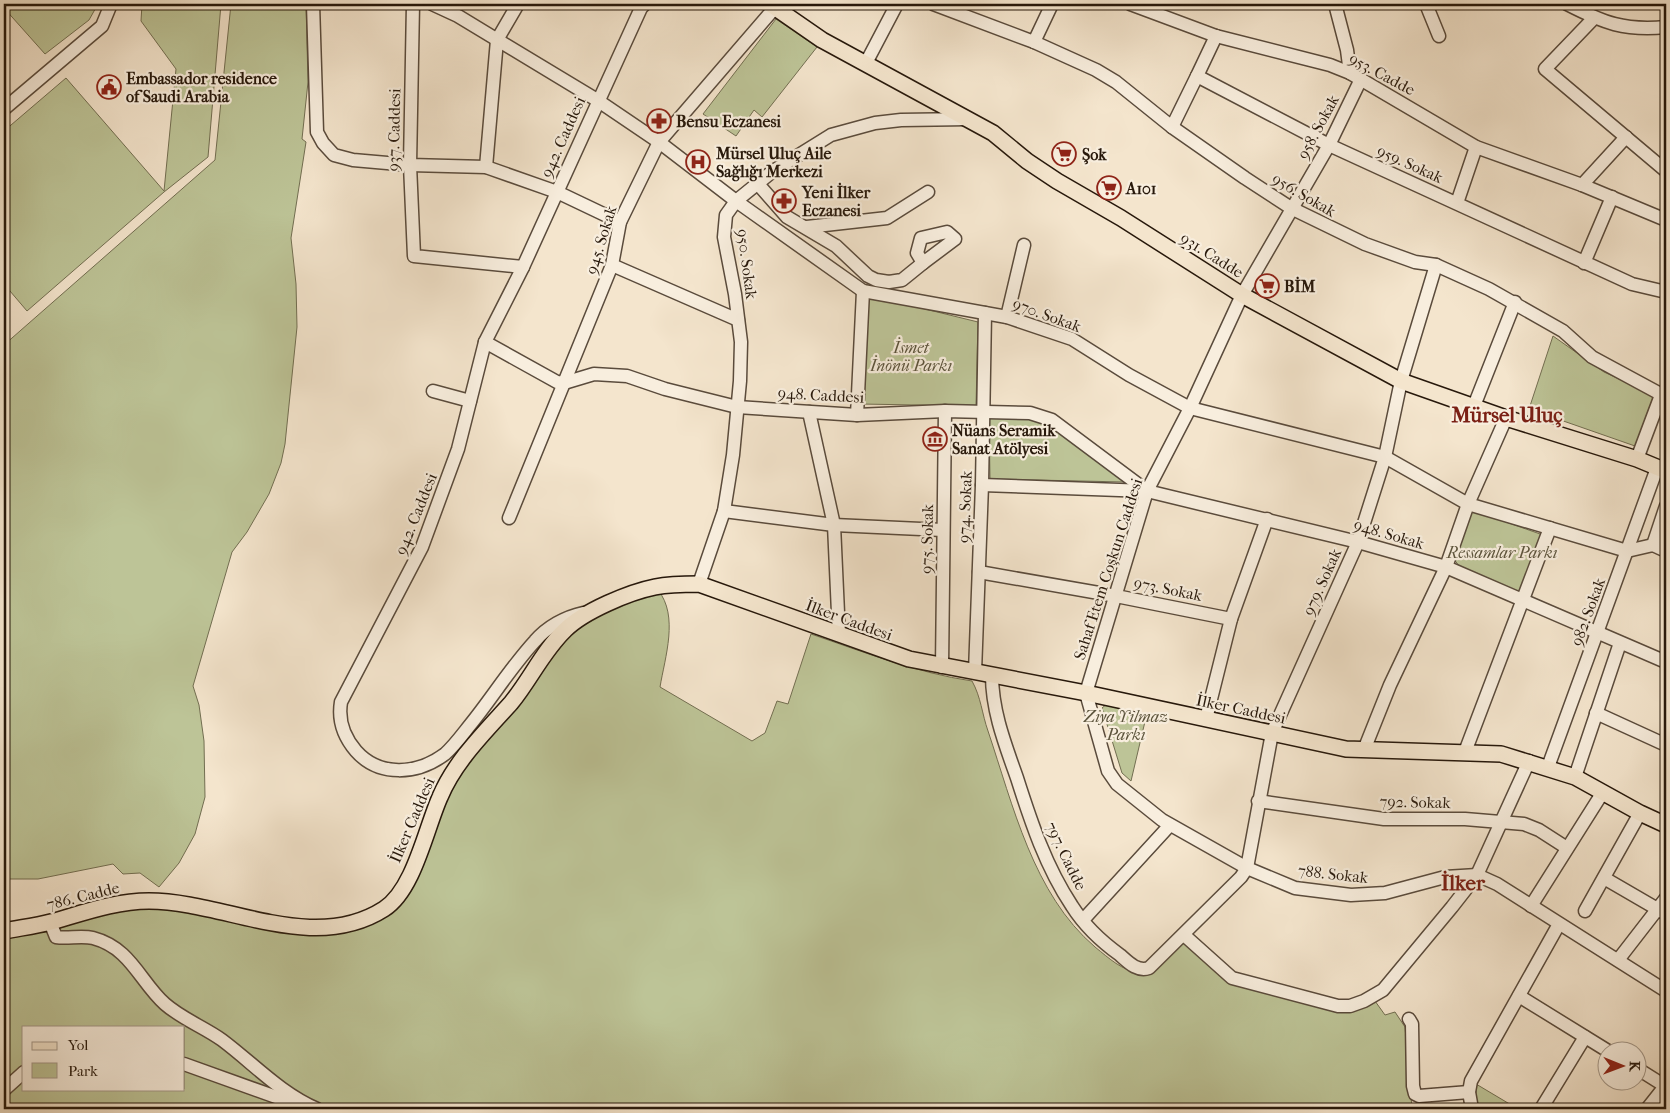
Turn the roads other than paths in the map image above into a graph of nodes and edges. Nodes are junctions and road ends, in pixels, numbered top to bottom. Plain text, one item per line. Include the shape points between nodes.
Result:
1 (111, 4) edge
2 (313, 4) edge
3 (413, 4) edge
4 (432, 4) edge
5 (518, 4) edge
6 (897, 4) edge
7 (933, 4) edge
8 (1052, 4) edge
9 (1130, 4) edge
10 (1335, 4) edge
11 (1426, 4) edge
12 (1567, 4) edge
13 (640, 5) edge
14 (774, 5) edge
15 (1594, 18) junction
16 (1666, 27) edge
17 (1216, 36) junction
18 (1439, 36) dead end
19 (497, 40) junction
20 (1034, 42) junction
21 (866, 63) junction
22 (1197, 76) junction
23 (1355, 76) junction
24 (597, 100) junction
25 (4, 109) edge
26 (969, 119) junction
27 (1172, 127) junction
28 (1626, 137) junction
29 (659, 142) junction
30 (1329, 145) junction
31 (1476, 147) junction
32 (410, 165) junction
33 (486, 168) junction
34 (1666, 171) edge
35 (758, 184) junction
36 (1582, 185) junction
37 (557, 192) junction
38 (928, 192) dead end
39 (1612, 197) junction
40 (736, 201) junction
41 (1457, 203) junction
42 (1291, 208) junction
43 (1666, 220) edge
44 (620, 222) junction
45 (807, 227) junction
46 (1024, 245) dead end
47 (924, 263) dead end
48 (1584, 263) junction
49 (612, 265) junction
50 (1436, 265) junction
51 (523, 267) junction
52 (863, 291) junction
53 (1666, 292) edge
54 (1242, 295) junction
55 (1515, 302) junction
56 (985, 313) junction
57 (1007, 317) junction
58 (738, 320) junction
59 (485, 342) junction
60 (1401, 380) junction
61 (564, 383) junction
62 (433, 391) dead end
63 (1664, 396) edge
64 (470, 401) junction
65 (1474, 406) junction
66 (737, 407) junction
67 (1190, 408) junction
68 (945, 411) junction
69 (983, 411) junction
70 (809, 412) junction
71 (857, 415) junction
72 (1506, 418) junction
73 (1385, 457) junction
74 (1637, 459) junction
75 (1662, 469) edge
76 (982, 485) junction
77 (1147, 490) junction
78 (1468, 504) junction
79 (1666, 506) edge
80 (724, 511) junction
81 (509, 518) dead end
82 (1267, 519) junction
83 (834, 525) junction
84 (1550, 528) junction
85 (943, 530) junction
86 (1358, 542) junction
87 (1653, 545) junction
88 (1627, 551) junction
89 (1666, 551) edge
90 (1446, 567) junction
91 (979, 572) junction
92 (699, 584) junction
93 (1116, 596) junction
94 (1521, 601) junction
95 (587, 612) junction
96 (1231, 619) junction
97 (1598, 634) junction
98 (839, 635) junction
99 (1620, 643) junction
100 (1666, 662) edge
101 (942, 667) junction
102 (975, 672) junction
103 (992, 675) junction
104 (1086, 693) junction
105 (1596, 713) junction
106 (1206, 719) junction
107 (1272, 733) junction
108 (1666, 745) edge
109 (1364, 750) junction
110 (1465, 752) junction
111 (1529, 761) junction
112 (1548, 767) junction
113 (1575, 777) junction
114 (1603, 792) junction
115 (1258, 801) junction
116 (1640, 814) junction
117 (1502, 821) junction
118 (1666, 824) edge
119 (1170, 825) junction
120 (1567, 848) junction
121 (1246, 868) junction
122 (1477, 875) junction
123 (1604, 878) junction
124 (1666, 898) edge
125 (172, 903) joint
126 (1531, 906) junction
127 (1585, 911) dead end
128 (1662, 911) edge
129 (1083, 920) junction
130 (50, 922) junction
131 (1560, 924) junction
132 (4, 931) edge
133 (1184, 935) junction
134 (1618, 960) junction
135 (1666, 991) edge
136 (1519, 996) junction
137 (1409, 1019) dead end
138 (1585, 1037) junction
139 (1598, 1045) edge
140 (185, 1064) edge
141 (22, 1074) edge
142 (1648, 1075) edge
143 (1666, 1086) edge
144 (4, 1090) edge
145 (1468, 1092) junction
146 (312, 1109) edge
147 (317, 1109) edge
148 (1472, 1109) edge
149 (1542, 1109) edge
150 (1647, 1109) edge

1 - 25 street via 102,26
2 - 32 street via 316,132 323,144 334,155 353,160
3 - 32 street, 937. Caddesi
4 - 19 street, 970. Sokak
5 - 19 street
6 - 21 street
7 - 20 street, 956. Sokak
8 - 20 street
9 - 17 street, 953. Cadde
10 - 23 street
11 - 18 street
12 - 15 street
13 - 24 street, 942. Caddesi
14 - 21 main road, 931. Cadde via 822,40
14 - 29 street, 945. Sokak
15 - 16 street via 1624,28
15 - 28 street via 1544,69
17 - 22 street
17 - 23 street, 953. Cadde via 1330,65
19 - 24 street, 970. Sokak
19 - 33 street
20 - 27 street, 956. Sokak via 1116,82
21 - 26 main road, 931. Cadde
22 - 27 street
22 - 30 street, 959. Sokak
23 - 30 street, 958. Sokak
23 - 31 street, 953. Cadde
24 - 29 street, 970. Sokak
24 - 37 street, 942. Caddesi
26 - 35 street, 950. Sokak via 901,120 842,130 773,171
26 - 54 main road, 931. Cadde via 1057,181
27 - 42 street, 956. Sokak
28 - 34 street
28 - 36 street
29 - 40 street, 970. Sokak
29 - 44 street, 945. Sokak
30 - 41 street, 959. Sokak
30 - 42 street, 958. Sokak
31 - 36 street, 953. Cadde
31 - 41 street
32 - 33 street
32 - 51 street, 937. Caddesi via 414,256
33 - 37 street
35 - 40 street, 950. Sokak
35 - 45 street via 787,217
36 - 39 street, 953. Cadde
37 - 44 street
37 - 51 street, 942. Caddesi
38 - 45 street via 887,218
39 - 43 street, 953. Cadde
39 - 48 street
40 - 52 street, 970. Sokak
40 - 58 street, 950. Sokak via 726,215 724,237
41 - 48 street, 959. Sokak
42 - 50 street, 956. Sokak via 1364,244 1415,262
42 - 54 street, 958. Sokak
44 - 49 street, 945. Sokak
45 - 47 street via 836,246 876,280 902,280
46 - 57 street
48 - 53 street, 959. Sokak via 1632,284
49 - 58 street
49 - 61 street, 945. Sokak
50 - 55 street, 956. Sokak
50 - 60 street, 979. Sokak
51 - 59 street, 942. Caddesi
52 - 56 street, 970. Sokak
52 - 71 street
54 - 60 main road, 931. Cadde
54 - 67 street, Sahaf Etem Coşkun Caddesi
55 - 63 street, 956. Sokak via 1563,331 1592,357
55 - 65 street
56 - 57 street, 970. Sokak
56 - 69 street, 974. Sokak
57 - 67 street, 970. Sokak via 1072,338 1129,375
58 - 66 street, 950. Sokak via 741,342
59 - 61 street via 556,382
59 - 64 street, 942. Caddesi
60 - 65 main road, 931. Cadde
60 - 73 street, 979. Sokak
61 - 66 street, 948. Caddesi via 594,374 627,376
61 - 81 street, 945. Sokak
62 - 64 street
63 - 74 street
64 - 95 street, 942. Caddesi via 458,449 422,547 341,702 341,723 352,747 362,758 382,770 405,770 439,757 460,737 535,640 560,622
65 - 72 main road, 931. Cadde
66 - 70 street, 948. Caddesi
66 - 80 street, 950. Sokak
67 - 73 street, 970. Sokak
67 - 77 street, Sahaf Etem Coşkun Caddesi
68 - 69 street, 948. Caddesi
68 - 71 street, 948. Caddesi
68 - 85 street, 975. Sokak
69 - 76 street, 974. Sokak
69 - 77 street, 948. Caddesi via 1030,413 1052,420
70 - 71 street, 948. Caddesi
70 - 83 street
72 - 74 main road, 931. Cadde
72 - 78 street
73 - 78 street, 970. Sokak
73 - 86 street, 979. Sokak
74 - 75 main road, 931. Cadde
75 - 88 street, 982. Sokak
76 - 77 street
76 - 91 street, 974. Sokak
77 - 82 street, 948. Sokak
77 - 93 street, Sahaf Etem Coşkun Caddesi
78 - 84 street
78 - 90 street
79 - 87 street
80 - 83 street
80 - 92 street, 950. Sokak
82 - 86 street, 948. Sokak
82 - 96 street
83 - 85 street
83 - 98 street
84 - 88 street
84 - 94 street
85 - 101 street, 975. Sokak
86 - 90 street, 948. Sokak
86 - 107 street, 979. Sokak
87 - 88 street
87 - 89 street
88 - 97 street, 982. Sokak
90 - 94 street, 948. Sokak
90 - 109 street
91 - 93 street, 973. Sokak
91 - 102 street, 974. Sokak
92 - 95 main road, İlker Caddesi via 654,587
92 - 98 main road, İlker Caddesi
93 - 96 street, 973. Sokak
93 - 104 street, Sahaf Etem Coşkun Caddesi
94 - 97 street, 948. Sokak
94 - 110 street
95 - 125 main road, İlker Caddesi via 553,644 521,690 452,773 439,797 406,882 383,909 347,923 307,927
96 - 106 street
97 - 99 street, 948. Sokak
97 - 112 street, 982. Sokak
98 - 101 main road, İlker Caddesi
99 - 100 street, 948. Sokak
99 - 105 street
101 - 102 main road, İlker Caddesi
102 - 103 main road, İlker Caddesi
103 - 104 main road, İlker Caddesi
103 - 129 street, 797. Cadde via 997,720 1034,830 1057,881
104 - 106 main road, İlker Caddesi
104 - 119 street, 788. Sokak via 1108,771 1124,791
105 - 108 street
105 - 113 street
106 - 107 main road, İlker Caddesi
107 - 109 main road, İlker Caddesi via 1332,747
107 - 115 street, 979. Sokak
109 - 110 main road, İlker Caddesi
110 - 111 main road, İlker Caddesi via 1501,754
111 - 112 main road, İlker Caddesi
111 - 117 street
112 - 113 main road, İlker Caddesi
113 - 114 main road, İlker Caddesi
114 - 116 main road, İlker Caddesi
114 - 120 street
115 - 117 street, 792. Sokak via 1384,819
115 - 121 street, 979. Sokak
116 - 118 main road, İlker Caddesi
116 - 123 street
117 - 120 street, 792. Sokak via 1539,830
117 - 122 street
119 - 121 street, 788. Sokak
119 - 129 street
120 - 126 street
121 - 122 street, 788. Sokak via 1295,888 1351,895 1385,893 1438,878
121 - 133 street via 1241,878
122 - 126 street, 788. Sokak
122 - 133 street via 1383,990 1350,1006 1326,1004 1232,978
123 - 127 street
123 - 128 street
124 - 128 street
125 - 130 main road, 786. Cadde via 117,904
126 - 131 street, 788. Sokak
128 - 134 street
129 - 133 street, 797. Cadde via 1114,950 1144,970
130 - 132 main road, 786. Cadde
130 - 147 street via 56,937 94,938 125,956 177,1014 220,1038 287,1093
131 - 134 street, 788. Sokak
131 - 136 street
134 - 135 street, 788. Sokak
136 - 138 street
136 - 145 street via 1471,1081
137 - 145 street via 1412,1024 1415,1094
138 - 139 street
138 - 149 street
140 - 146 street
141 - 144 street
142 - 143 street
143 - 150 street
145 - 148 street

